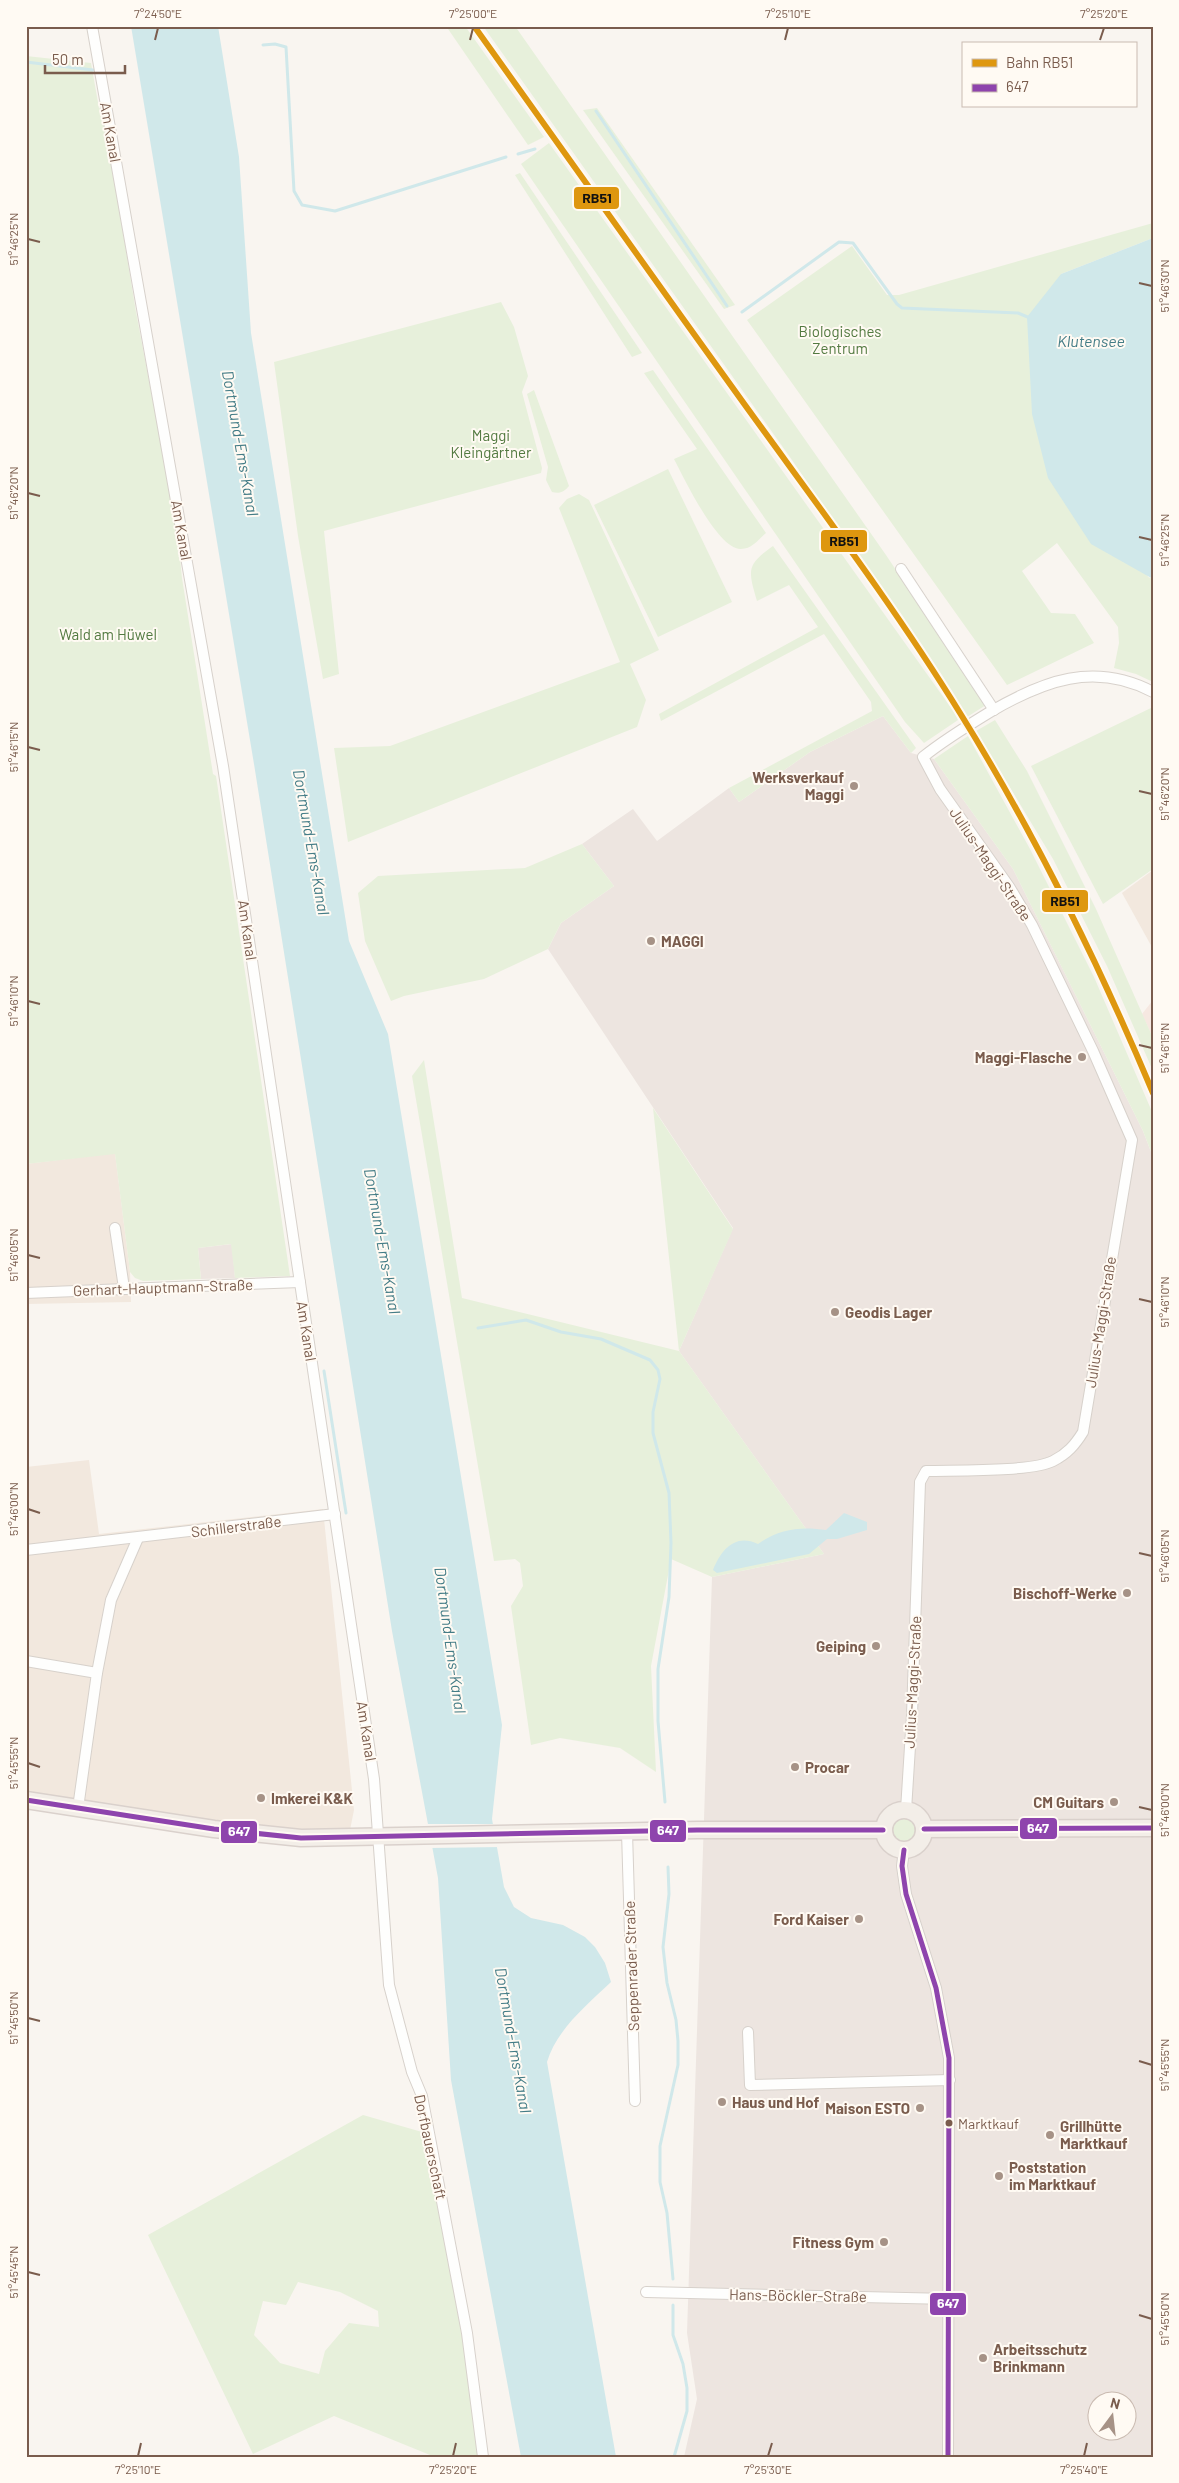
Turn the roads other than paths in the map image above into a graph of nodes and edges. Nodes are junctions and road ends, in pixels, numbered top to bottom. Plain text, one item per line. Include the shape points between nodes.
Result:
1 (92, 26) edge
2 (901, 569) dead end
3 (1153, 692) edge
4 (994, 710) junction
5 (115, 1228) dead end
6 (300, 1282) junction
7 (124, 1288) junction
8 (26, 1293) edge
9 (335, 1514) junction
10 (138, 1538) junction
11 (26, 1550) edge
12 (26, 1661) edge
13 (97, 1673) junction
14 (26, 1800) edge
15 (78, 1808) junction
16 (906, 1810) junction
17 (1153, 1828) edge
18 (924, 1829) junction
19 (883, 1830) junction
20 (627, 1832) junction
21 (379, 1838) junction
22 (904, 1850) junction
23 (748, 2032) dead end
24 (950, 2080) junction
25 (635, 2101) dead end
26 (646, 2292) dead end
27 (950, 2299) junction
28 (483, 2457) edge
29 (948, 2457) edge

1 - 6 street, Am Kanal via 223,766
2 - 4 street
3 - 4 street via 1106,676 1066,678 1037,687
4 - 16 street, Julius-Maggi-Straße via 923,757 940,789 1010,888 1032,925 1132,1140 1083,1432 1072,1449 1052,1462 1032,1467 926,1471 920,1482
5 - 7 street
6 - 7 street, Gerhart-Hauptmann-Straße
6 - 9 street, Am Kanal
7 - 8 street, Gerhart-Hauptmann-Straße
9 - 10 street, Schillerstraße
9 - 21 street, Am Kanal via 374,1779
10 - 11 street, Schillerstraße
10 - 13 street via 111,1600
12 - 13 street
13 - 15 street
14 - 15 main road
15 - 21 main road via 214,1829 301,1838
16 - 18 main road via 918,1816
16 - 19 main road via 890,1814
17 - 18 main road
18 - 22 main road via 918,1844
19 - 20 main road
19 - 22 main road via 889,1844
20 - 21 main road
20 - 25 street, Seppenrader Straße
21 - 28 street, Dorfbauerschaft via 389,1985 412,2072 422,2096 467,2333
22 - 24 street via 903,1879 936,1988
23 - 24 street via 750,2085
24 - 27 street
26 - 27 street, Hans-Böckler-Straße
27 - 29 street

